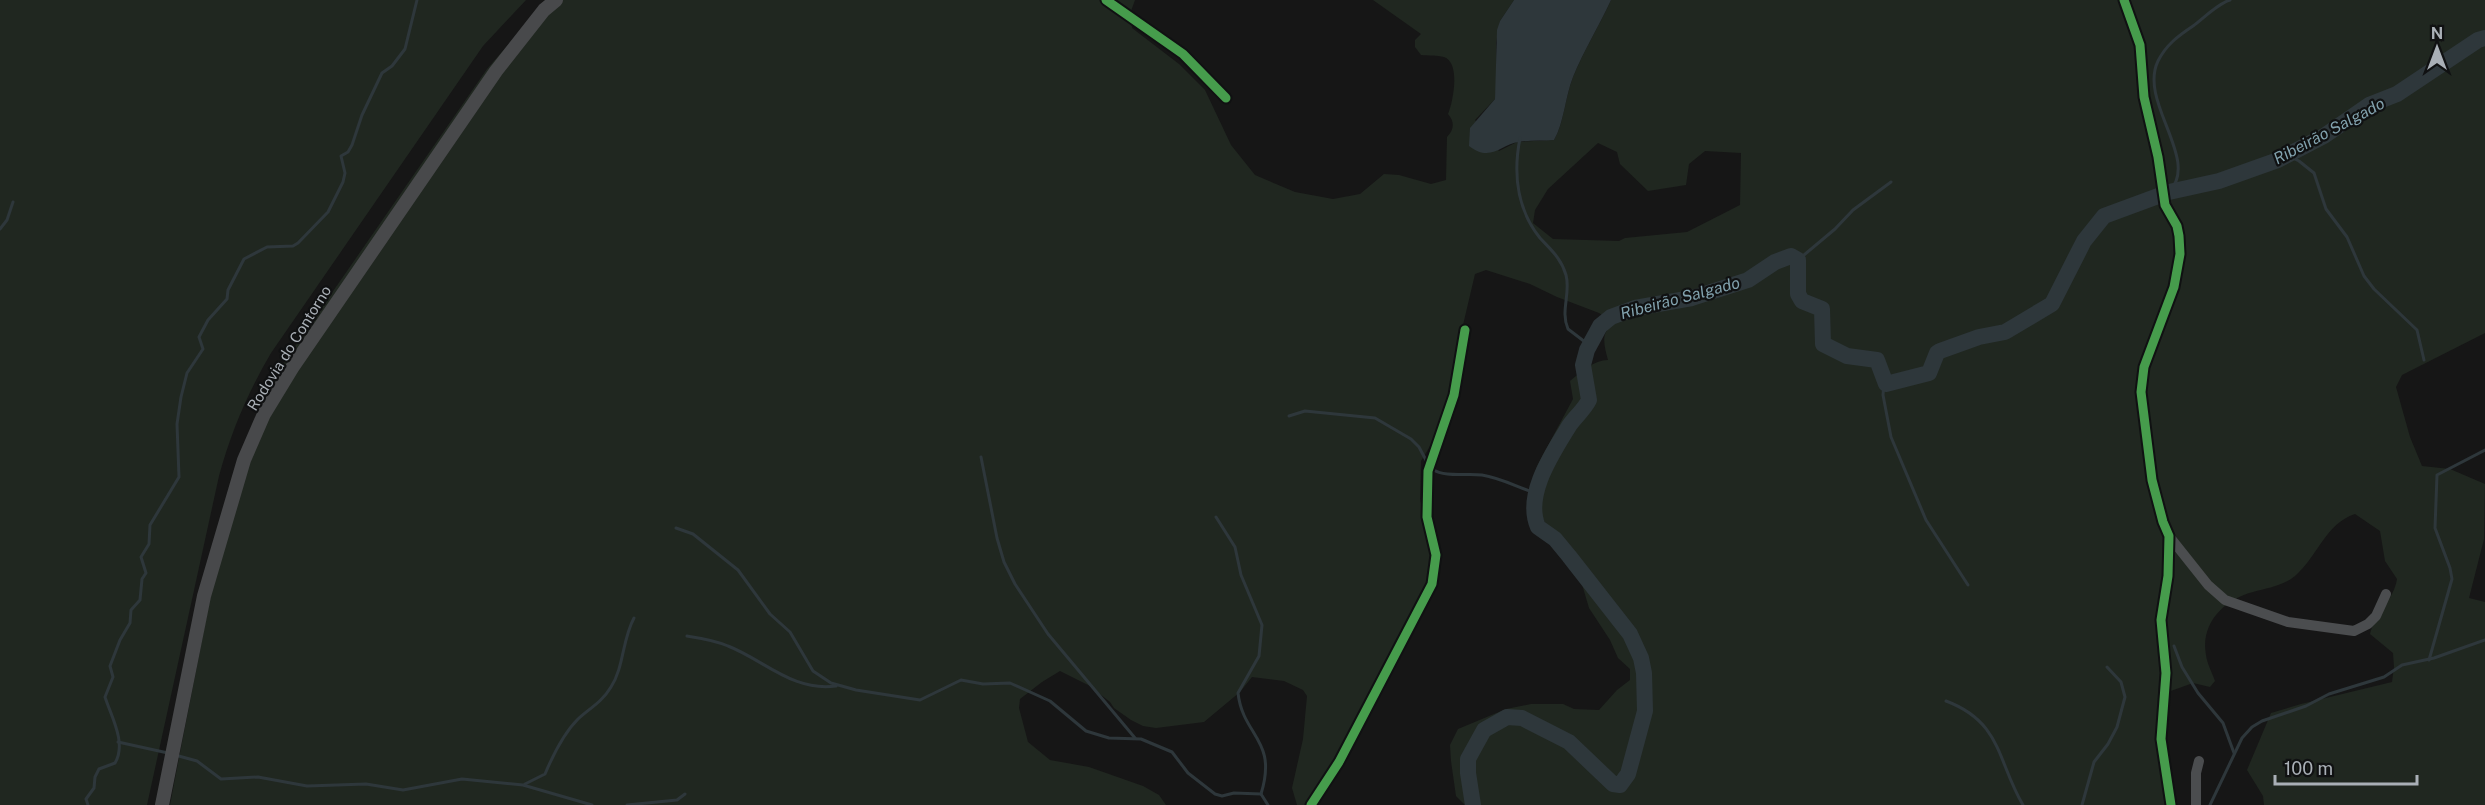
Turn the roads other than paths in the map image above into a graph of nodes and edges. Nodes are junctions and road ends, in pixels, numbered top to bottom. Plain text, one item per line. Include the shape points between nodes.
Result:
1 (555, 0) edge
2 (1106, 0) edge
3 (2124, 0) edge
4 (1226, 98) dead end
5 (1466, 330) dead end
6 (2169, 536) junction
7 (2386, 594) dead end
8 (2199, 760) dead end
9 (162, 805) edge
10 (1311, 805) edge
11 (2172, 805) edge
12 (2196, 805) edge

1 - 9 main road, Rodovia do Contorno via 496,71 264,414 244,460 204,596
2 - 4 street via 1183,54
3 - 6 street via 2140,45 2144,97 2160,182 2165,205 2177,226 2180,254 2174,287 2144,367 2141,402 2152,480
5 - 10 street via 1454,395 1428,471 1427,517 1436,555 1432,584 1339,762
6 - 7 street via 2218,595 2247,610 2288,622 2354,630 2376,616
6 - 11 street via 2161,620 2166,673 2161,740
8 - 12 street

